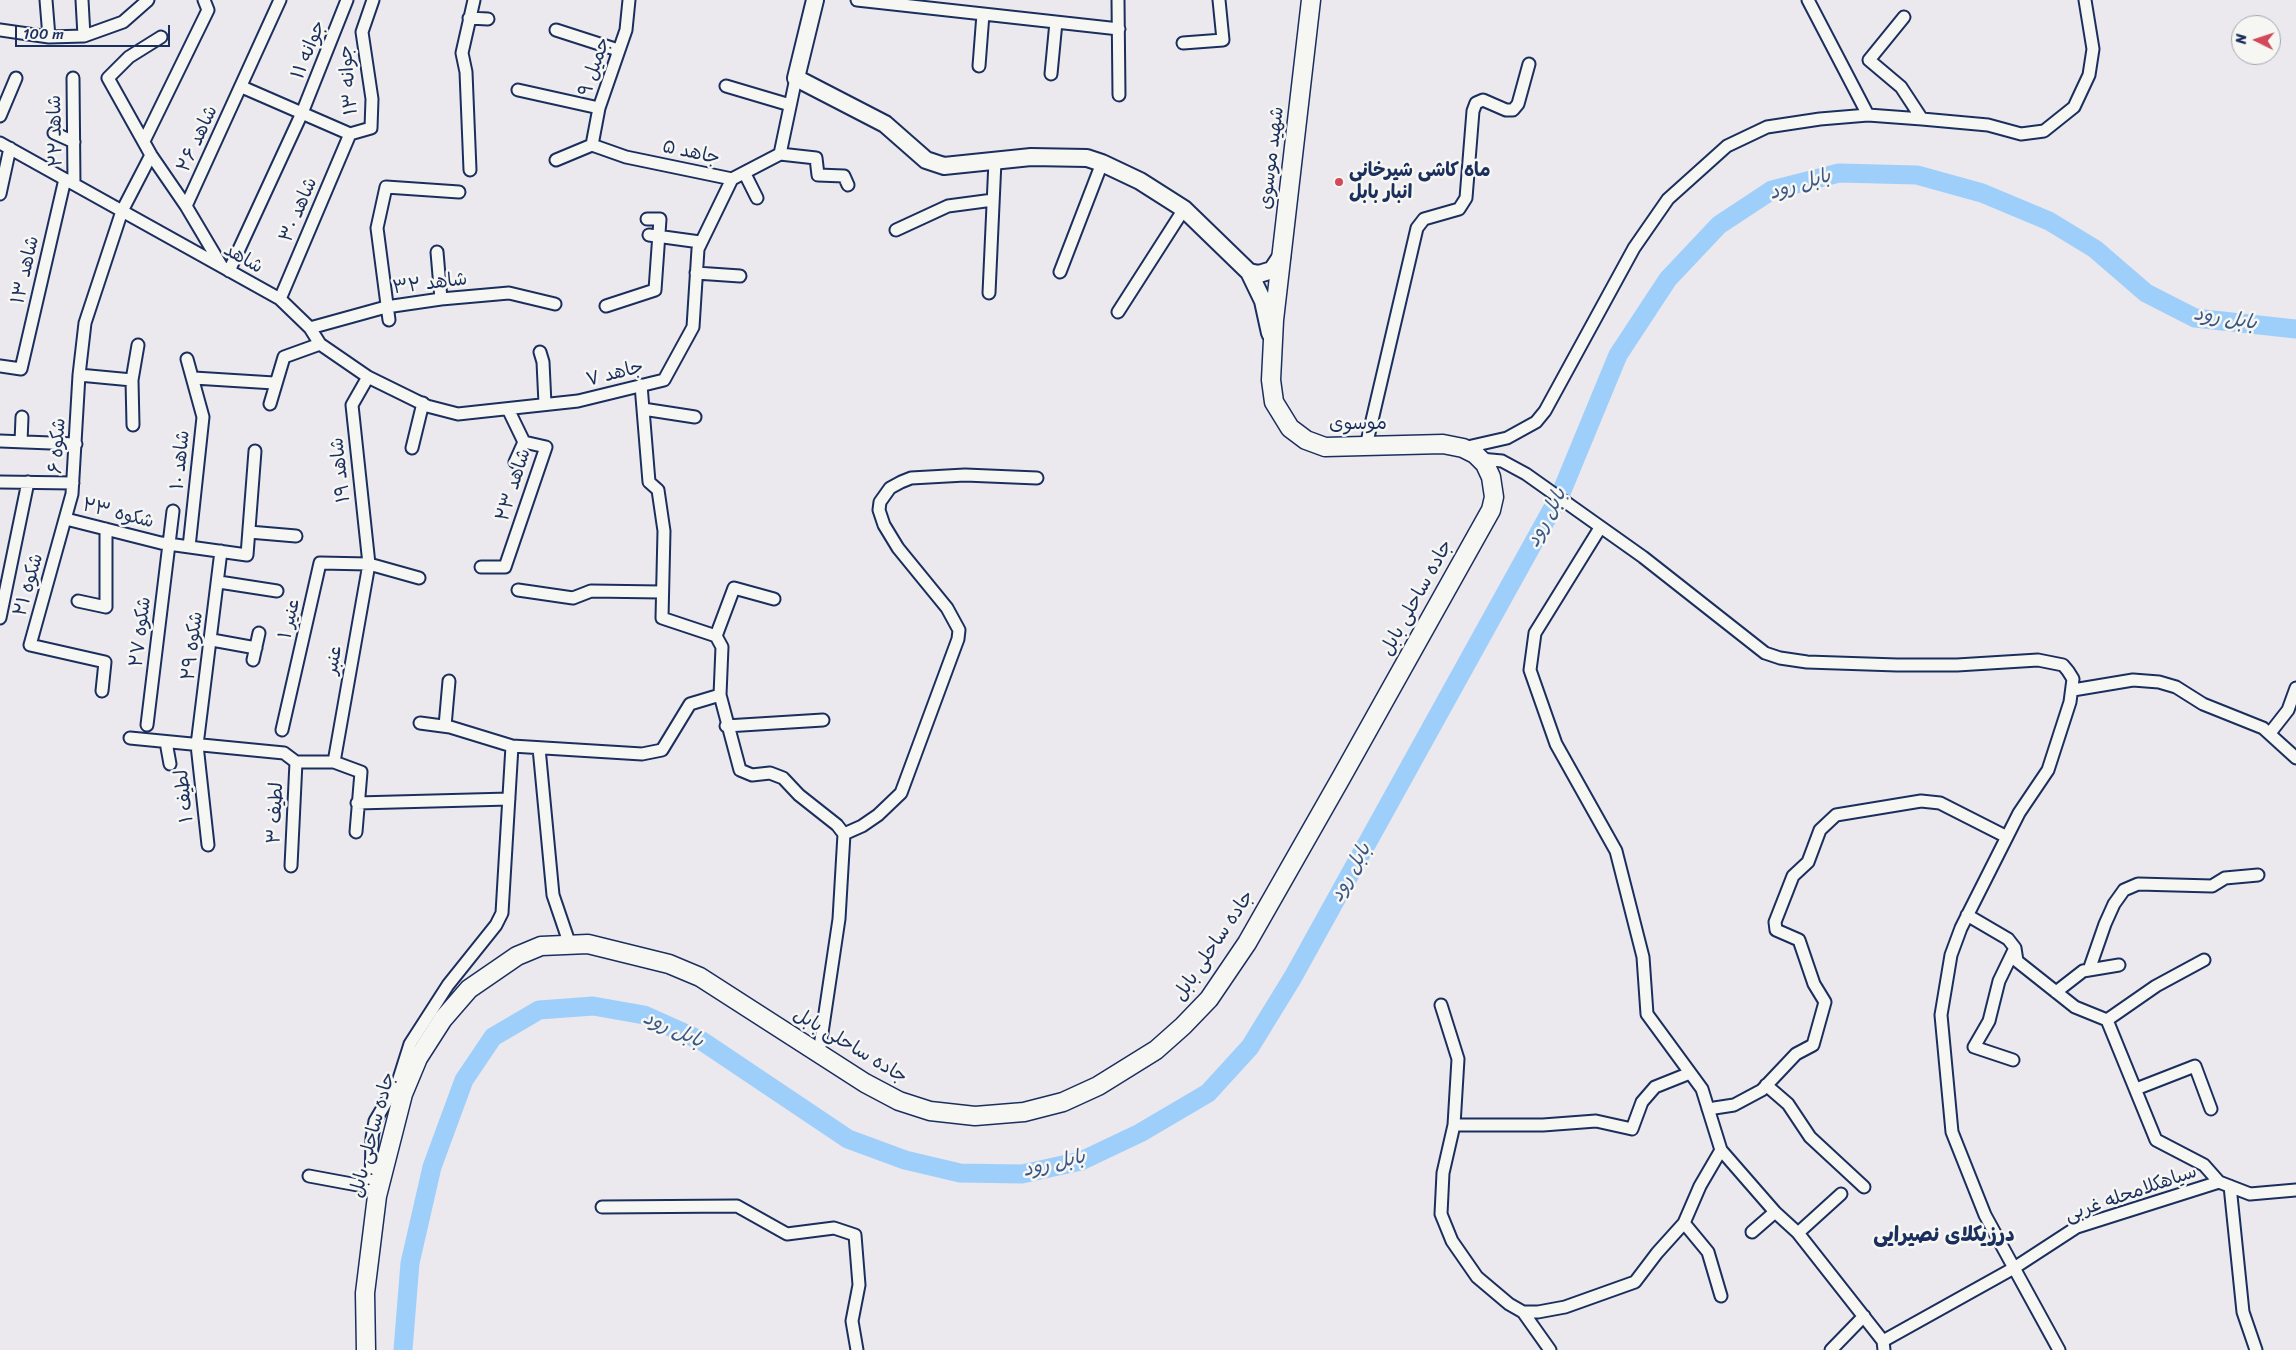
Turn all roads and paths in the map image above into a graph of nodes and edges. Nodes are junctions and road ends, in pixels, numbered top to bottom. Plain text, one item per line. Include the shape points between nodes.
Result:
1 (46, 0) edge
2 (82, 0) edge
3 (148, 0) edge
4 (280, 0) edge
5 (348, 0) edge
6 (373, 0) edge
7 (474, 0) edge
8 (629, 0) edge
9 (815, 0) edge
10 (857, 0) edge
11 (1118, 0) edge
12 (1219, 0) edge
13 (1311, 0) edge
14 (1808, 0) edge
15 (2085, 0) edge
16 (206, 5) edge
17 (983, 14) junction
18 (1904, 17) dead end
19 (469, 18) junction
20 (488, 19) dead end
21 (1056, 22) junction
22 (1118, 29) junction
23 (0, 30) edge
24 (556, 30) dead end
25 (84, 36) junction
26 (49, 37) junction
27 (161, 37) dead end
28 (1182, 43) dead end
29 (618, 50) junction
30 (1529, 64) dead end
31 (979, 66) dead end
32 (1051, 74) dead end
33 (16, 78) dead end
34 (73, 78) dead end
35 (796, 78) junction
36 (726, 86) dead end
37 (242, 87) junction
38 (518, 90) dead end
39 (1119, 94) dead end
40 (790, 105) junction
41 (599, 108) junction
42 (302, 113) junction
43 (1868, 115) junction
44 (0, 116) edge
45 (1922, 119) junction
46 (54, 133) dead end
47 (350, 134) junction
48 (144, 141) junction
49 (74, 142) junction
50 (5, 145) edge
51 (592, 145) junction
52 (780, 154) junction
53 (151, 155) junction
54 (556, 160) dead end
55 (995, 161) junction
56 (1102, 163) junction
57 (470, 170) dead end
58 (745, 174) junction
59 (732, 180) junction
60 (70, 182) junction
61 (848, 184) dead end
62 (459, 192) dead end
63 (0, 194) edge
64 (757, 198) dead end
65 (993, 200) junction
66 (186, 206) junction
67 (1184, 209) junction
68 (122, 211) junction
69 (648, 219) dead end
70 (896, 230) dead end
71 (654, 235) junction
72 (700, 242) junction
73 (437, 252) dead end
74 (1282, 255) junction
75 (226, 269) junction
76 (1060, 272) dead end
77 (1249, 272) junction
78 (696, 273) junction
79 (740, 276) dead end
80 (989, 293) dead end
81 (280, 299) junction
82 (441, 299) junction
83 (555, 304) dead end
84 (606, 306) dead end
85 (386, 308) junction
86 (1118, 312) dead end
87 (389, 320) dead end
88 (1274, 320) joint
89 (310, 328) junction
90 (320, 344) junction
91 (138, 345) dead end
92 (540, 352) dead end
93 (1273, 352) junction
94 (187, 359) dead end
95 (0, 366) edge
96 (79, 375) junction
97 (368, 377) junction
98 (194, 378) junction
99 (132, 380) junction
100 (274, 383) junction
101 (641, 386) junction
102 (423, 403) junction
103 (270, 404) dead end
104 (545, 404) junction
105 (508, 408) junction
106 (643, 409) junction
107 (458, 414) joint
108 (22, 417) dead end
109 (695, 417) dead end
110 (133, 425) dead end
111 (0, 441) edge
112 (21, 442) junction
113 (524, 442) junction
114 (76, 444) junction
115 (1366, 446) junction
116 (412, 448) dead end
117 (1463, 448) junction
118 (256, 451) dead end
119 (1480, 459) junction
120 (515, 462) dead end
121 (1037, 478) dead end
122 (0, 482) edge
123 (28, 482) junction
124 (73, 483) junction
125 (173, 511) dead end
126 (66, 519) junction
127 (1600, 528) junction
128 (106, 529) junction
129 (249, 532) junction
130 (296, 536) dead end
131 (165, 543) junction
132 (189, 547) junction
133 (221, 551) junction
134 (369, 564) junction
135 (481, 567) dead end
136 (419, 578) dead end
137 (219, 582) junction
138 (277, 590) dead end
139 (518, 590) dead end
140 (662, 592) junction
141 (774, 599) dead end
142 (78, 601) dead end
143 (0, 618) edge
144 (259, 633) dead end
145 (716, 636) junction
146 (212, 640) junction
147 (256, 648) junction
148 (253, 660) dead end
149 (449, 682) dead end
150 (2296, 688) edge
151 (2073, 690) junction
152 (102, 691) dead end
153 (720, 694) junction
154 (823, 720) dead end
155 (420, 723) dead end
156 (147, 725) dead end
157 (445, 726) junction
158 (726, 726) junction
159 (282, 730) dead end
160 (2270, 733) junction
161 (130, 738) dead end
162 (166, 742) junction
163 (198, 744) junction
164 (512, 746) junction
165 (539, 748) junction
166 (2296, 758) edge
167 (296, 762) junction
168 (334, 762) junction
169 (170, 764) dead end
170 (509, 799) junction
171 (357, 803) junction
172 (356, 832) dead end
173 (844, 834) junction
174 (2006, 837) junction
175 (208, 844) dead end
176 (291, 866) dead end
177 (2258, 875) dead end
178 (1967, 915) junction
179 (570, 945) junction
180 (2015, 948) junction
181 (2204, 960) dead end
182 (2119, 965) dead end
183 (2089, 970) junction
184 (2056, 992) junction
185 (1441, 1005) dead end
186 (2107, 1020) junction
187 (819, 1053) junction
188 (2013, 1060) dead end
189 (1690, 1073) junction
190 (1766, 1085) junction
191 (2136, 1089) junction
192 (1708, 1109) junction
193 (2211, 1110) dead end
194 (1454, 1125) junction
195 (1721, 1150) junction
196 (309, 1176) dead end
197 (2225, 1184) junction
198 (1864, 1187) dead end
199 (375, 1188) junction
200 (2296, 1190) edge
201 (1841, 1194) dead end
202 (602, 1207) dead end
203 (1774, 1212) junction
204 (1684, 1223) junction
205 (1752, 1232) dead end
206 (1798, 1233) junction
207 (2014, 1268) junction
208 (1721, 1296) dead end
209 (1523, 1312) junction
210 (1864, 1316) junction
211 (1882, 1347) edge
212 (366, 1350) edge
213 (857, 1350) edge
214 (1550, 1350) edge
215 (1831, 1350) edge
216 (2059, 1350) edge
217 (2256, 1350) edge

1 - 26 street
2 - 25 street
3 - 25 street via 122,22
4 - 37 street, شاهد ۲۶
5 - 42 street, جوانه ۱۱
6 - 47 street, جوانه ۱۳ via 362,32 372,99 371,128
7 - 19 street
8 - 29 street, جمیل ۹ via 626,30
9 - 35 main road
10 - 17 street
11 - 22 street
12 - 28 street via 1223,40
13 - 74 main road, شهید موسوی
14 - 43 street
15 - 45 street via 2093,49 2089,75 2074,106 2044,131 2020,135 1988,124
16 - 48 street
17 - 21 street
17 - 31 street
18 - 45 street via 1869,60 1901,87
19 - 20 street
19 - 57 street via 462,53 466,72
21 - 22 street
21 - 32 street
22 - 39 street
23 - 26 street
24 - 29 street
25 - 26 street
27 - 48 street via 129,57 108,78
29 - 41 street, جمیل ۹
30 - 115 street via 1518,104 1512,110 1483,100 1476,103 1466,198 1459,209 1424,219 1417,228
33 - 44 street
34 - 49 street, شاهد ۲۲
35 - 40 street
35 - 55 main road via 885,124 926,160 944,166
36 - 40 street
37 - 42 street
37 - 66 street, شاهد ۲۶
38 - 41 street
40 - 52 street
41 - 51 street, جمیل ۹
42 - 47 street
42 - 75 street, جوانه ۱۱
43 - 45 street
43 - 117 street via 1767,127 1727,146 1668,199 1634,248 1536,422 1507,438
46 - 49 street
47 - 81 street, شاهد ۳۰
48 - 53 street
49 - 60 street, شاهد ۲۲
50 - 60 street, شاهد
50 - 63 street
51 - 54 street
51 - 59 street, جاهد ۵ via 626,157
52 - 58 street, جاهد ۵
52 - 61 street via 816,158 818,176 844,176
53 - 66 street
53 - 68 street, شکوه ۶
55 - 56 main road via 1050,157 1087,158
55 - 65 street
56 - 67 main road via 1140,181
56 - 76 street
58 - 59 street, جاهد ۵
58 - 64 street
59 - 72 street, جاهد ۷
60 - 68 street, شاهد
60 - 95 street, شاهد ۱۳ via 21,369
62 - 85 street via 386,187 377,228
65 - 70 street via 948,206
65 - 80 street
66 - 75 street
67 - 77 main road
67 - 86 street
68 - 75 street, شاهد
68 - 96 street, شکوه ۶ via 85,323
69 - 71 street via 660,219
71 - 72 street
71 - 84 street via 655,290
72 - 78 street, جاهد ۷
73 - 82 street
74 - 77 main road via 1272,270 1259,274
74 - 88 main road, شهید موسوی
75 - 81 street, شاهد
77 - 93 main road via 1263,301
78 - 79 street
78 - 101 street, جاهد ۷ via 693,327 664,380
81 - 89 street, شاهد
82 - 83 street, شاهد ۳۲ via 510,293
82 - 85 street, شاهد ۳۲
85 - 87 street
85 - 89 street, شاهد ۳۲
88 - 93 main road, موسوی
89 - 90 street, شاهد
90 - 97 street, شاهد
90 - 100 street via 284,357
91 - 99 street
92 - 104 street
93 - 115 main road, موسوی via 1272,392 1278,411 1290,428 1306,440 1325,446
94 - 98 street, شاهد ۱۰
96 - 99 street
96 - 114 street, شکوه ۶
97 - 102 street, شاهد
97 - 134 street, شاهد ۱۹ via 352,405
98 - 100 street
98 - 132 street, شاهد ۱۰ via 203,417
99 - 110 street
100 - 103 street
101 - 104 street, جاهد ۷
101 - 106 street
102 - 107 street, شاهد
102 - 116 street
104 - 105 street, جاهد ۷
105 - 107 street, جاهد ۷
105 - 113 street, شاهد ۲۳
106 - 109 street
106 - 140 street via 649,482 658,490 664,531
108 - 112 street
111 - 112 street
112 - 114 street
113 - 120 street
113 - 135 street, شاهد ۲۳ via 546,447 505,567
114 - 124 street, شکوه ۶
115 - 117 main road, موسوی via 1443,444
117 - 119 main road, موسوی
118 - 129 street
119 - 127 street via 1502,461 1526,474
119 - 187 main road, جاده ساحلی بابل via 1493,483 1491,510 1247,943 1209,999 1183,1026 1156,1050 1098,1086 1063,1102 1024,1112 975,1116 930,1111 899,1101
121 - 173 street via 938,475 901,482 884,495 879,510 884,526 947,608 959,630 958,639 901,793 878,815
122 - 123 street
123 - 124 street
123 - 143 street
124 - 126 street, شکوه ۶
125 - 131 street, شکوه ۲۷
126 - 128 street, شکوه ۲۳
126 - 152 street, شکوه ۲۱ via 30,645 105,662
127 - 151 street via 1766,652 1780,658 1897,666 2038,660 2063,665 2073,679
127 - 189 street via 1535,633 1530,670 1556,744 1616,851 1643,957 1647,1014
128 - 131 street, شکوه ۲۳
128 - 142 street via 106,607
129 - 130 street
129 - 133 street, شکوه ۲۳ via 247,555
131 - 132 street, شکوه ۲۳
131 - 156 street, شکوه ۲۷
132 - 133 street, شکوه ۲۳
133 - 137 street, شکوه ۲۹
134 - 136 street
134 - 159 street, عنیر ۱ via 320,563
134 - 168 street, عنبر
137 - 138 street
137 - 146 street, شکوه ۲۹
139 - 140 street via 573,598 591,590
140 - 145 street via 662,618
141 - 145 street via 734,588
144 - 147 street
145 - 153 street via 722,647
146 - 147 street
146 - 163 street, شکوه ۲۹
147 - 148 street
149 - 157 street
150 - 160 street via 2288,710
151 - 160 street via 2133,680 2159,682
151 - 174 street via 2048,770
153 - 158 street
153 - 165 street via 690,704 662,750 642,754
154 - 158 street
155 - 157 street
157 - 164 street
158 - 173 street via 740,770 752,774 770,773 783,778
160 - 166 street
161 - 162 street
162 - 163 street
162 - 169 street
163 - 167 street via 284,752
163 - 175 street, لطیف ۱
164 - 165 street
164 - 170 street
165 - 179 street via 553,895
167 - 168 street
167 - 176 street, لطیف ۳
168 - 171 street via 361,772
170 - 171 street
170 - 199 street via 502,913 448,985 410,1044 398,1082 375,1121 372,1138
171 - 172 street
173 - 187 street via 839,919
174 - 178 street
174 - 190 street via 1940,803 1921,801 1836,815 1820,830 1808,862 1792,876 1775,922 1776,930 1799,940 1814,984 1825,1002 1813,1045 1796,1054
177 - 183 street via 2225,878 2212,886 2138,884 2124,890 2105,924
178 - 180 street via 2008,939
178 - 207 street via 1951,955 1941,1015 1952,1132 1985,1216
179 - 187 main road, جاده ساحلی بابل via 588,944 669,964 700,977
179 - 199 main road, جاده ساحلی بابل via 541,946 517,956 469,989 443,1019 418,1058 403,1094
180 - 184 street via 2017,961
180 - 188 street via 1999,982 1989,1021 1974,1048
181 - 186 street via 2156,986
182 - 183 street
183 - 184 street
184 - 186 street via 2075,1007
185 - 194 street via 1458,1059
186 - 191 street
189 - 192 street via 1702,1089
189 - 194 street via 1655,1087 1642,1102 1632,1130 1596,1121 1543,1125
190 - 192 street via 1734,1105
190 - 198 street via 1788,1104 1810,1136
191 - 193 street via 2195,1066
191 - 197 street via 2156,1140 2204,1165
192 - 195 street
194 - 209 street via 1443,1173 1441,1214 1452,1241 1476,1277
195 - 203 street
195 - 204 street
196 - 199 street
197 - 200 street via 2250,1194
197 - 207 street, سیاهکلامحله غربی via 2077,1227
197 - 217 street via 2243,1312
199 - 212 main road, جاده ساحلی بابل via 365,1294
201 - 206 street
202 - 213 street via 737,1206 787,1234 834,1228 855,1235 859,1285 852,1321
203 - 205 street
203 - 206 street
204 - 208 street via 1708,1252
204 - 209 street via 1635,1282 1565,1307
206 - 210 street
207 - 211 street, سیاهکلامحله غربی
207 - 216 street
209 - 214 street
210 - 211 street
210 - 215 street

